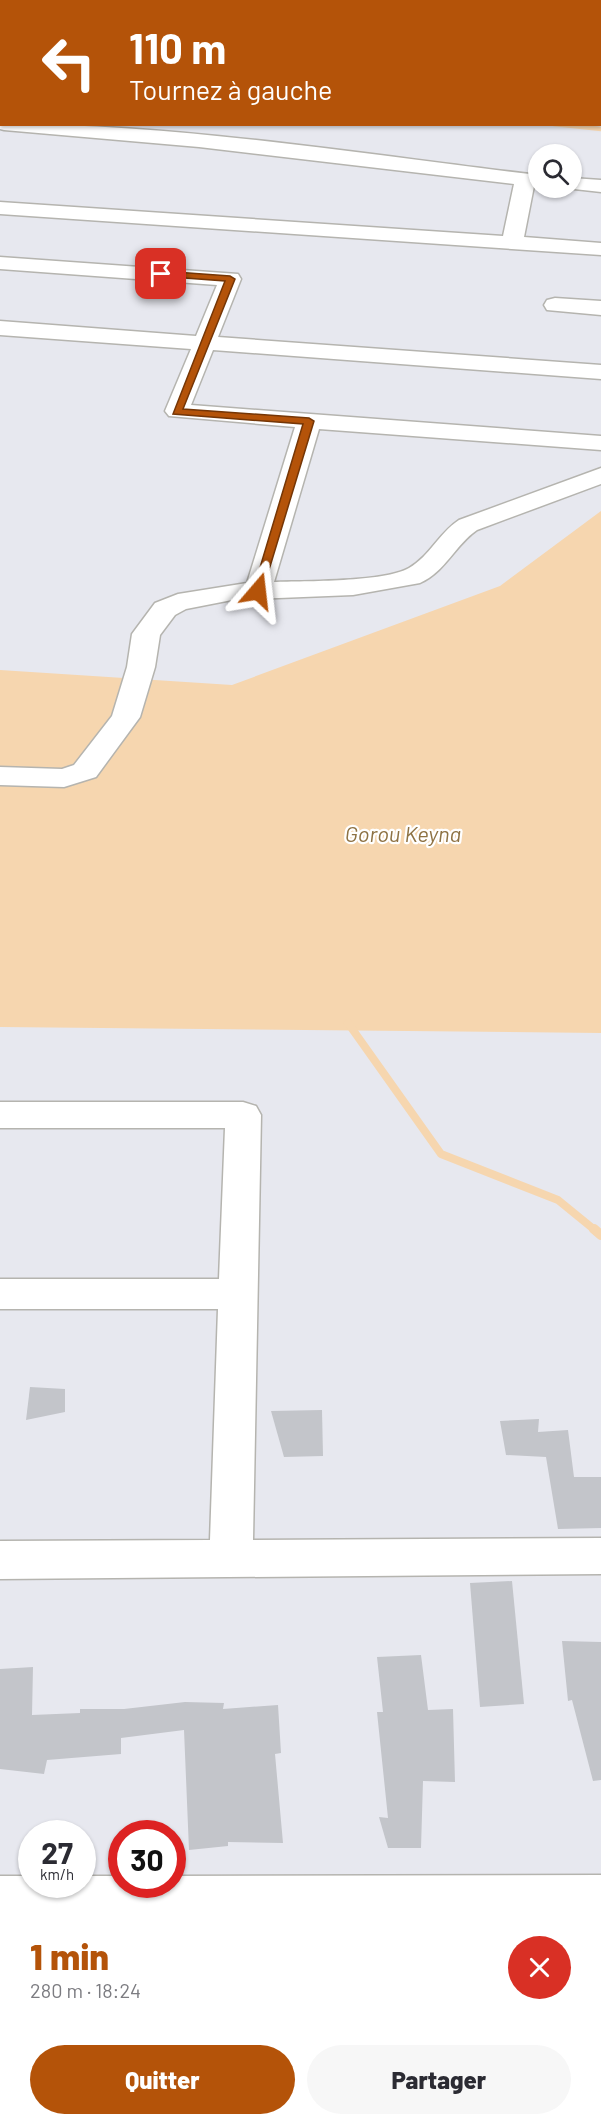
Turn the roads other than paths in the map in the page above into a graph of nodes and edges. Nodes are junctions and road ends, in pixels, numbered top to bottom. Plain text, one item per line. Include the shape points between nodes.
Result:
1 (25, 126) edge
2 (528, 180) edge
3 (582, 185) edge
4 (601, 186) edge
5 (528, 193) edge
6 (0, 208) edge
7 (512, 243) junction
8 (601, 249) edge
9 (0, 263) edge
10 (555, 305) dead end
11 (601, 308) edge
12 (0, 328) edge
13 (204, 342) junction
14 (601, 372) edge
15 (309, 421) junction
16 (601, 443) edge
17 (601, 476) edge
18 (258, 591) junction
19 (0, 776) edge
20 (0, 1115) edge
21 (0, 1294) edge
22 (238, 1294) junction
23 (601, 1556) edge
24 (231, 1559) junction
25 (0, 1560) edge
26 (601, 1899) edge
27 (0, 1900) edge
28 (342, 1908) edge

1 - 2 street via 199,141
3 - 4 street
5 - 7 street
6 - 7 street
7 - 8 street
9 - 13 street via 230,279
10 - 11 street
12 - 13 street
13 - 14 street
13 - 15 street via 177,411
15 - 16 street
15 - 18 street
17 - 18 street via 468,525 453,535 439,556 411,577 353,587
18 - 19 street via 187,600 158,616 146,634 126,717 86,771 64,778
20 - 22 street via 243,1115
21 - 22 street
22 - 24 street
23 - 24 street
24 - 25 street
26 - 28 street
27 - 28 street

